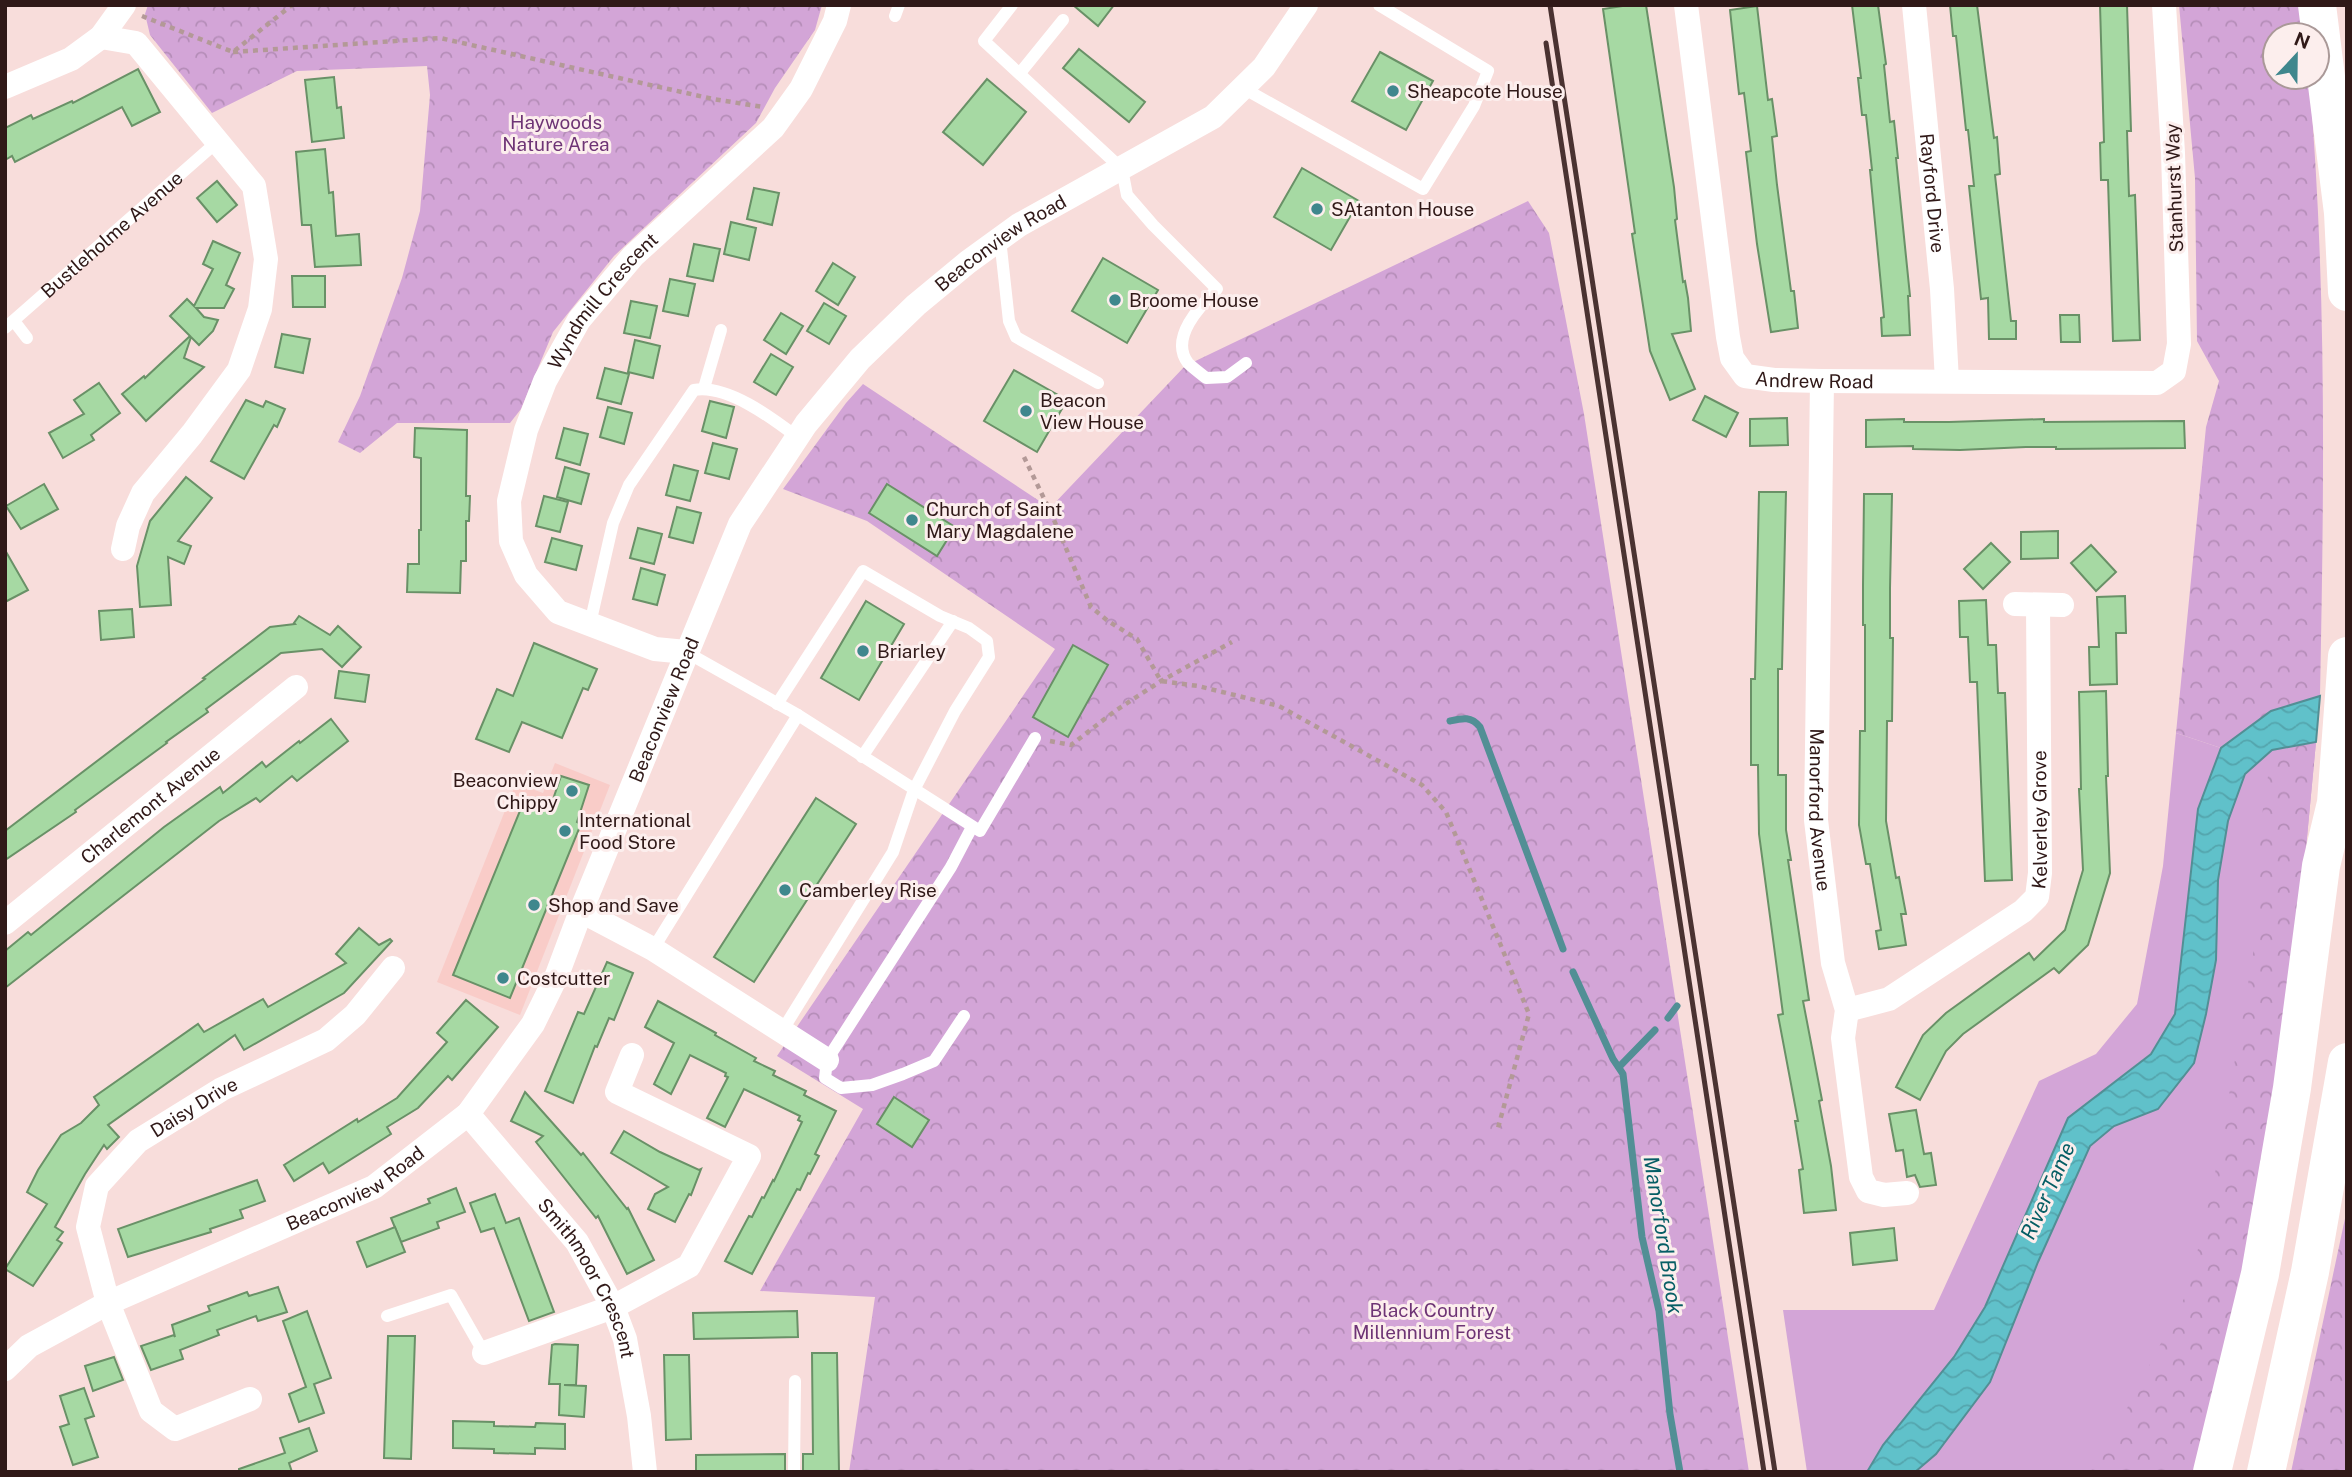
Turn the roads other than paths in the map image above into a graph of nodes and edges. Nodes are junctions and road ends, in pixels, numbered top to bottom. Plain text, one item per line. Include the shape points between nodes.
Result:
1 (839, 5) edge
2 (1012, 5) edge
3 (1306, 5) edge
4 (1379, 5) edge
5 (1686, 5) edge
6 (1914, 5) edge
7 (2164, 5) edge
8 (2317, 5) edge
9 (123, 7) edge
10 (1063, 20) dead end
11 (100, 37) junction
12 (1020, 74) junction
13 (5, 86) edge
14 (1242, 88) junction
15 (217, 142) junction
16 (1122, 169) junction
17 (1000, 239) junction
18 (2347, 292) edge
19 (10, 324) edge
20 (721, 330) dead end
21 (27, 338) dead end
22 (1246, 363) dead end
23 (2174, 371) joint
24 (1822, 381) junction
25 (1947, 381) junction
26 (1098, 383) dead end
27 (704, 388) junction
28 (797, 437) junction
29 (123, 549) dead end
30 (2038, 605) dead end
31 (953, 621) junction
32 (590, 624) junction
33 (686, 652) junction
34 (2346, 671) edge
35 (296, 687) dead end
36 (777, 704) junction
37 (798, 715) junction
38 (1035, 738) road end
39 (862, 757) junction
40 (914, 790) junction
41 (972, 827) junction
42 (581, 911) junction
43 (5, 923) edge
44 (653, 949) junction
45 (393, 968) dead end
46 (1847, 1010) junction
47 (964, 1016) dead end
48 (782, 1031) junction
49 (632, 1055) dead end
50 (827, 1060) junction
51 (2347, 1062) edge
52 (468, 1114) junction
53 (1907, 1193) dead end
54 (108, 1303) junction
55 (612, 1307) junction
56 (387, 1316) dead end
57 (484, 1353) joint
58 (5, 1368) edge
59 (794, 1381) dead end
60 (250, 1399) dead end
61 (645, 1472) edge
62 (794, 1472) edge
63 (2212, 1472) edge
64 (2266, 1472) edge

1 - 32 street, Wyndmill Crescent via 807,78 773,128 633,256 579,320 545,381 526,430 509,501 512,541 526,575 558,612
2 - 12 lane via 984,41
3 - 14 street, Beaconview Road via 1264,67
4 - 14 lane via 1488,71 1474,106 1423,189
5 - 24 street, Andrew Road via 1732,358 1745,376
6 - 25 street, Rayford Drive
7 - 23 street, Stanhurst Way via 2179,331
8 - 18 highway via 2343,213
9 - 11 street
10 - 12 lane
11 - 13 street via 71,59
11 - 15 street via 136,43
12 - 16 lane
14 - 16 street, Beaconview Road via 1213,117
15 - 19 lane, Bustleholme Avenue
15 - 29 street via 254,186 266,259 260,309 239,370 143,493
16 - 17 street, Beaconview Road
16 - 22 lane via 1127,195 1217,289 1189,322 1181,344 1187,361 1206,378 1227,377
17 - 26 lane via 1009,321 1016,337
17 - 28 street, Beaconview Road via 915,306 869,350
19 - 21 lane
20 - 27 lane
23 - 25 street, Andrew Road via 2157,383
24 - 25 street, Andrew Road
24 - 46 street, Manorford Avenue via 1816,820 1833,963
27 - 28 lane via 765,413
27 - 32 lane via 694,390 629,485 613,523
28 - 33 street, Beaconview Road via 740,524
30 - 46 street, Kelverley Grove via 2037,897 2023,911 1889,999
31 - 36 lane via 863,571
31 - 39 lane
31 - 40 lane via 987,641 989,657
32 - 33 street, Wyndmill Crescent via 655,649
33 - 36 lane
33 - 42 street, Beaconview Road
34 - 63 highway via 2336,803 2321,866 2292,1088 2260,1273
35 - 43 street, Charlemont Avenue
36 - 37 lane
37 - 39 lane
37 - 44 lane
38 - 41 lane via 980,831
39 - 40 lane
40 - 41 lane
40 - 48 lane via 893,852
41 - 50 lane
42 - 44 street
42 - 52 street, Beaconview Road via 533,1024
44 - 48 street
45 - 54 street, Daisy Drive via 355,1015 326,1040 222,1089 138,1141 97,1186 88,1227
46 - 53 street, Manorford Avenue via 1843,1038 1861,1177 1868,1191
47 - 50 lane via 934,1060 872,1086 841,1088 825,1078
48 - 50 street
49 - 55 street via 617,1092 749,1156 689,1266
51 - 64 highway via 2310,1272
52 - 54 street, Beaconview Road via 374,1187
52 - 55 street, Smithmoor Crescent via 577,1242
54 - 58 street, Beaconview Road via 29,1346
54 - 60 street, Daisy Drive via 151,1411 175,1429
55 - 57 street
55 - 61 street, Smithmoor Crescent via 625,1339
56 - 57 lane via 451,1295
59 - 62 lane

